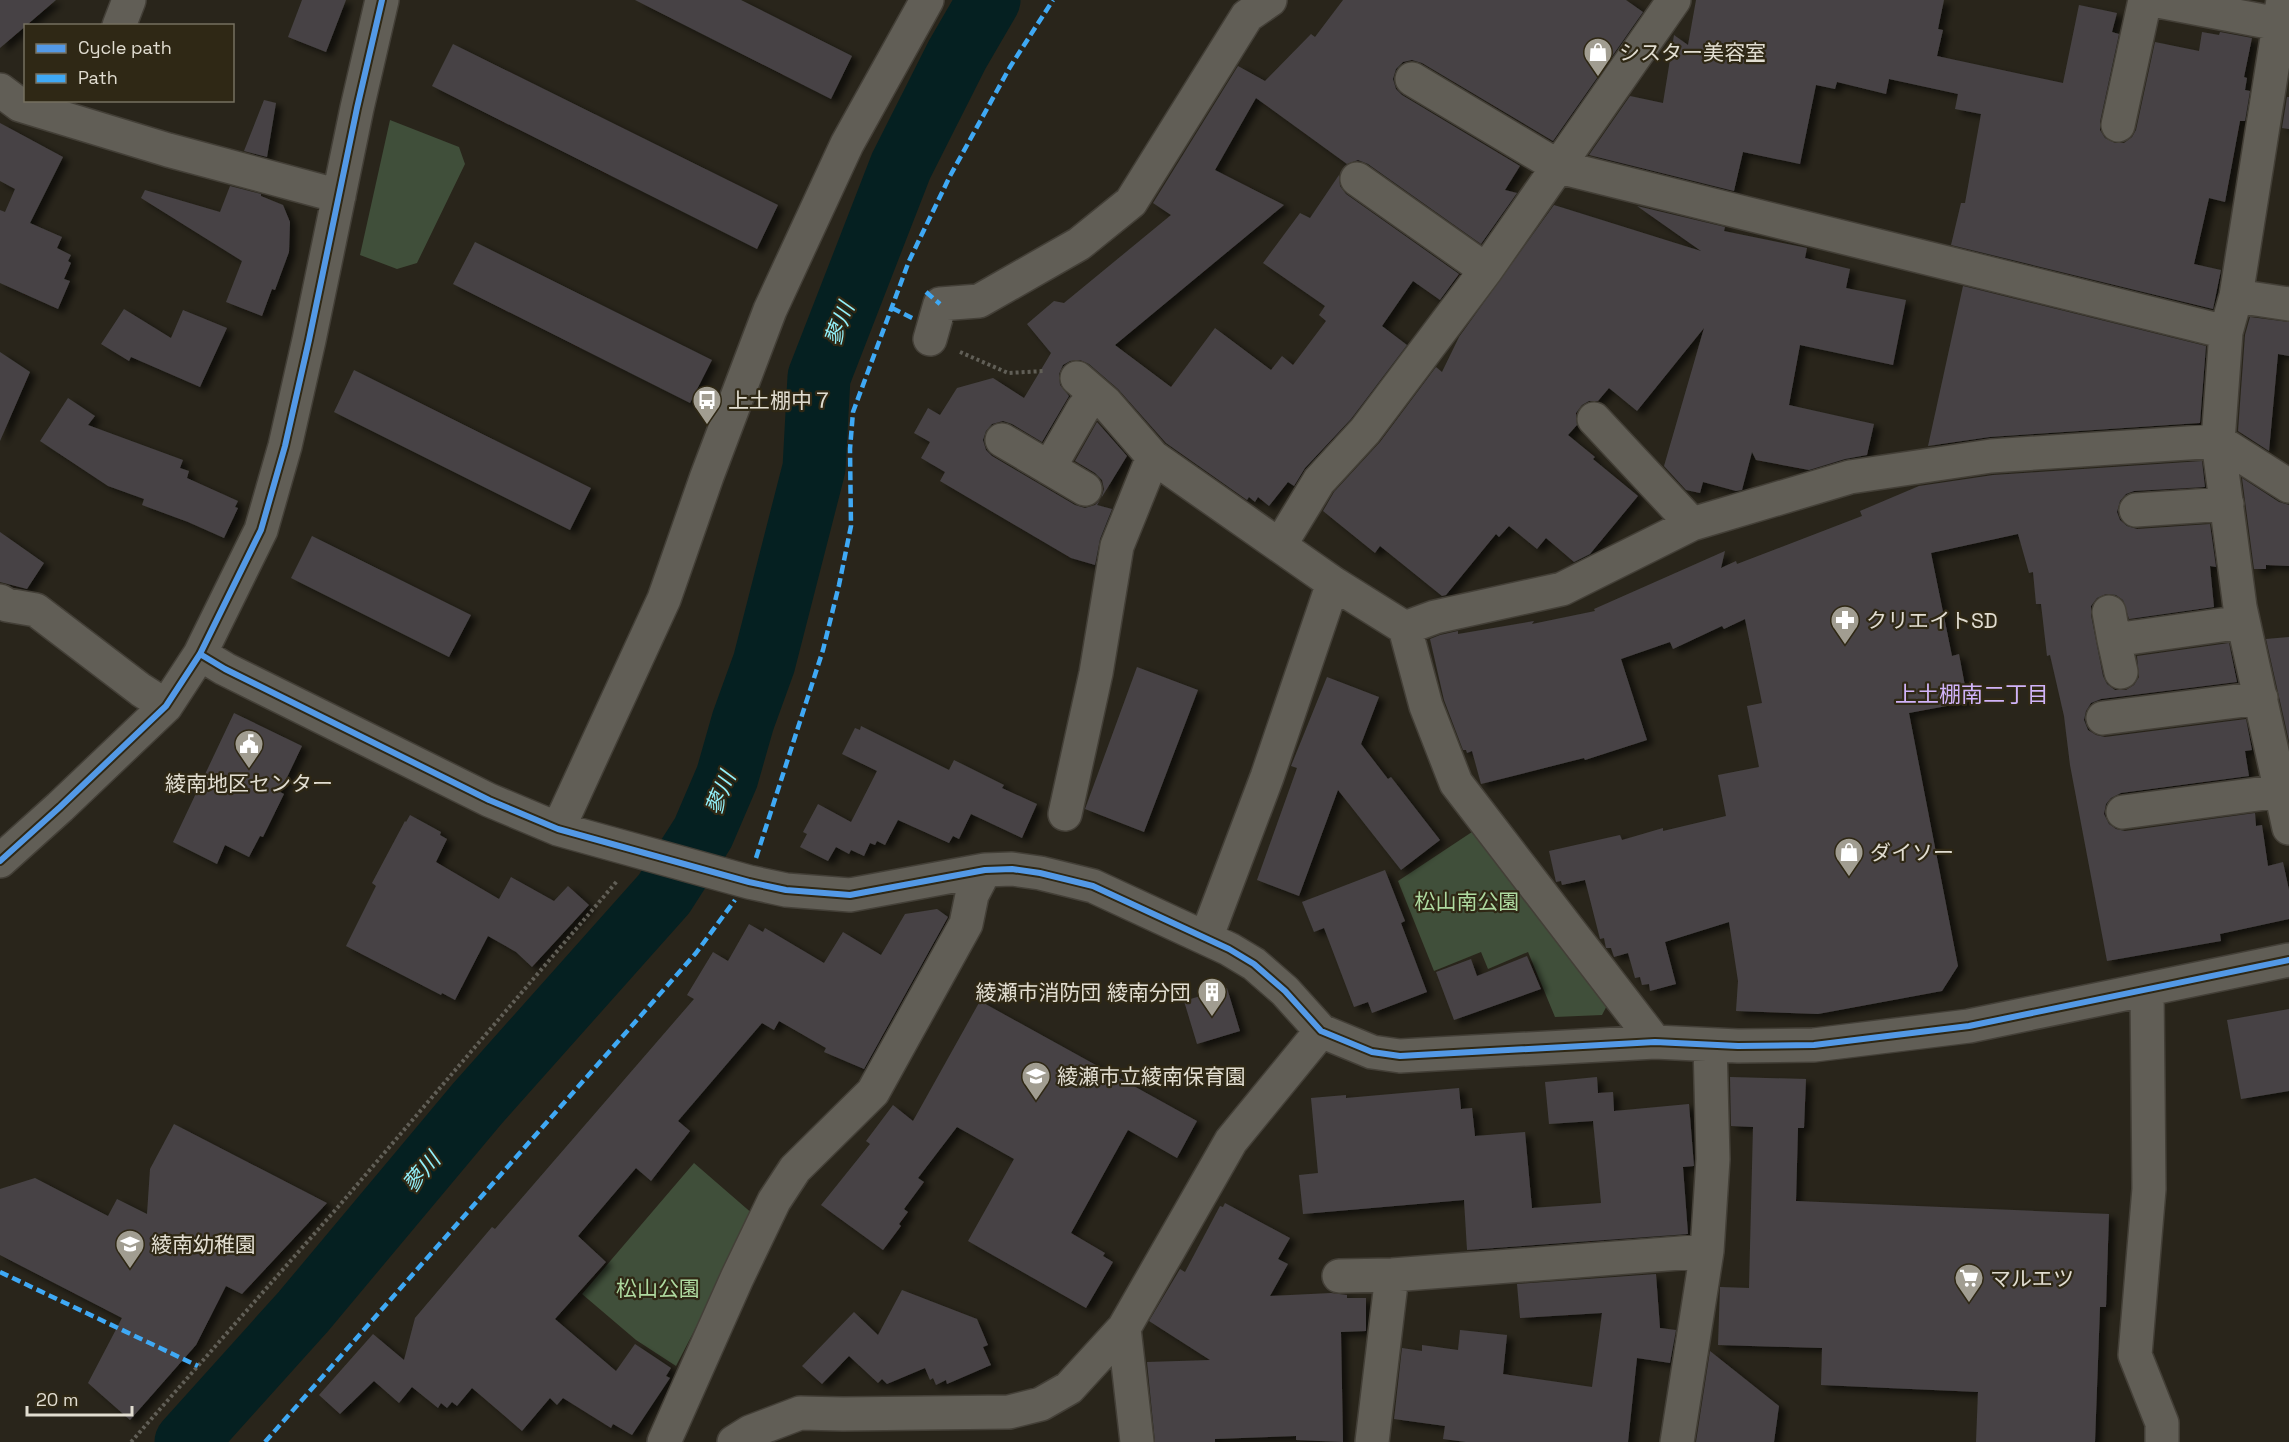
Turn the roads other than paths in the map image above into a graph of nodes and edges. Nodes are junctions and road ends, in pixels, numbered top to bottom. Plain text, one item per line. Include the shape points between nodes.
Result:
1 (129, 0) edge
2 (382, 0) edge
3 (927, 0) edge
4 (1269, 0) edge
5 (1674, 0) edge
6 (2145, 0) edge
7 (2153, 0) edge
8 (2284, 17) edge
9 (120, 24) edge
10 (1412, 79) dead end
11 (0, 90) edge
12 (87, 112) edge
13 (2118, 125) dead end
14 (1559, 167) junction
15 (1357, 179) dead end
16 (339, 196) junction
17 (1486, 270) junction
18 (2236, 296) junction
19 (2289, 304) edge
20 (2226, 332) junction
21 (930, 339) road end
22 (1594, 419) dead end
23 (1002, 440) dead end
24 (2218, 441) junction
25 (1153, 457) junction
26 (1049, 468) junction
27 (2289, 486) edge
28 (1085, 489) dead end
29 (2227, 504) junction
30 (2136, 510) dead end
31 (1692, 525) junction
32 (1280, 545) junction
33 (1333, 584) junction
34 (0, 601) edge
35 (2243, 622) junction
36 (1405, 628) junction
37 (200, 654) junction
38 (2121, 672) dead end
39 (2261, 698) junction
40 (166, 706) junction
41 (2103, 718) dead end
42 (2281, 790) junction
43 (2122, 812) dead end
44 (1065, 814) dead end
45 (2289, 828) edge
46 (558, 829) junction
47 (0, 861) edge
48 (985, 870) junction
49 (1206, 938) junction
50 (2289, 960) edge
51 (2147, 990) junction
52 (1321, 1031) junction
53 (1655, 1042) junction
54 (1710, 1045) junction
55 (1707, 1251) junction
56 (1392, 1275) junction
57 (1339, 1276) dead end
58 (1124, 1328) junction
59 (664, 1442) edge
60 (734, 1442) edge
61 (1137, 1442) edge
62 (1372, 1442) edge
63 (1677, 1442) edge
64 (2162, 1442) edge

1 - 9 street
2 - 16 street
3 - 46 street via 847,144 770,310 664,599
4 - 21 street via 1247,16 1131,202 1079,244 979,301 940,304
5 - 14 street
6 - 13 street
7 - 8 street
8 - 18 street
10 - 14 street
11 - 12 street via 20,105
12 - 16 street via 168,150
14 - 17 street
14 - 20 street
15 - 17 street
16 - 37 street via 290,425 261,530
17 - 32 street via 1365,430 1319,481
18 - 19 street
18 - 20 street
20 - 24 street
22 - 31 street
23 - 26 street
24 - 27 street
24 - 29 street
24 - 31 street via 1991,456 1850,477
25 - 26 street via 1087,386 1083,409
25 - 32 street
25 - 44 street via 1117,546 1096,674
26 - 28 street
29 - 30 street
29 - 35 street
31 - 36 street via 1562,589 1435,617
32 - 33 street
33 - 36 street
33 - 49 street via 1267,777
34 - 40 street via 36,610
35 - 38 street via 2112,626
35 - 39 street
36 - 53 street via 1426,706 1456,783
37 - 40 street
37 - 46 street via 489,800
39 - 41 street
39 - 42 street
40 - 47 street
42 - 43 street
42 - 45 street
46 - 48 street via 786,890 850,895
48 - 49 street via 1040,873 1093,886
48 - 59 street via 972,895 966,924 873,1092 795,1169 774,1201
49 - 52 street via 1254,964
50 - 51 street
51 - 54 street via 1969,1026 1859,1040 1774,1047
51 - 64 street via 2149,1189 2135,1355 2162,1423
52 - 53 street via 1372,1052 1400,1056
52 - 58 street via 1231,1141
53 - 54 street
54 - 55 street via 1713,1159
55 - 56 street
55 - 63 street
56 - 57 street
56 - 62 street
58 - 60 street via 1069,1388 1041,1404 1009,1412 800,1413
58 - 61 street

